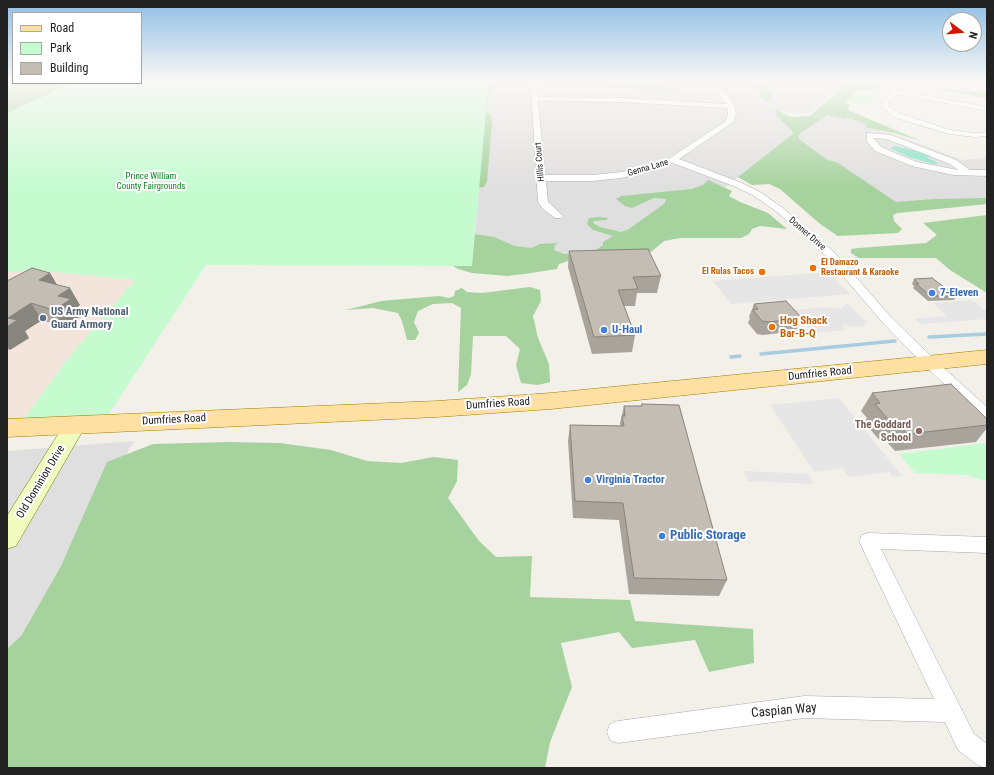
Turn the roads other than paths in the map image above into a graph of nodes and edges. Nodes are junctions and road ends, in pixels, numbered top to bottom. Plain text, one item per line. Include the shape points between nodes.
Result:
1 (536, 116) edge
2 (731, 116) edge
3 (900, 116) edge
4 (987, 134) edge
5 (673, 160) junction
6 (968, 173) junction
7 (987, 173) edge
8 (541, 178) junction
9 (558, 216) dead end
10 (987, 357) edge
11 (930, 363) junction
12 (987, 415) edge
13 (75, 425) junction
14 (7, 428) edge
15 (7, 538) edge
16 (987, 545) edge
17 (951, 710) junction
18 (618, 732) dead end
19 (987, 758) edge

1 - 8 street, Hillis Court
2 - 5 street, Genna Lane via 729,122
3 - 4 street via 949,132
5 - 8 street, Genna Lane via 621,175
5 - 11 street, Donner Drive via 739,185 780,210 830,254 886,318
6 - 6 street via 934,169 903,160 878,149 870,141 870,135 888,137 953,162
6 - 7 street
8 - 9 street, Hillis Court via 543,202
10 - 11 main road, Dumfries Road
11 - 12 street, Donner Drive
11 - 13 main road, Dumfries Road via 437,409
13 - 14 main road, Dumfries Road
13 - 15 street, Old Dominion Drive
16 - 17 street via 868,541
17 - 18 street, Caspian Way via 804,707
17 - 19 street via 966,742

